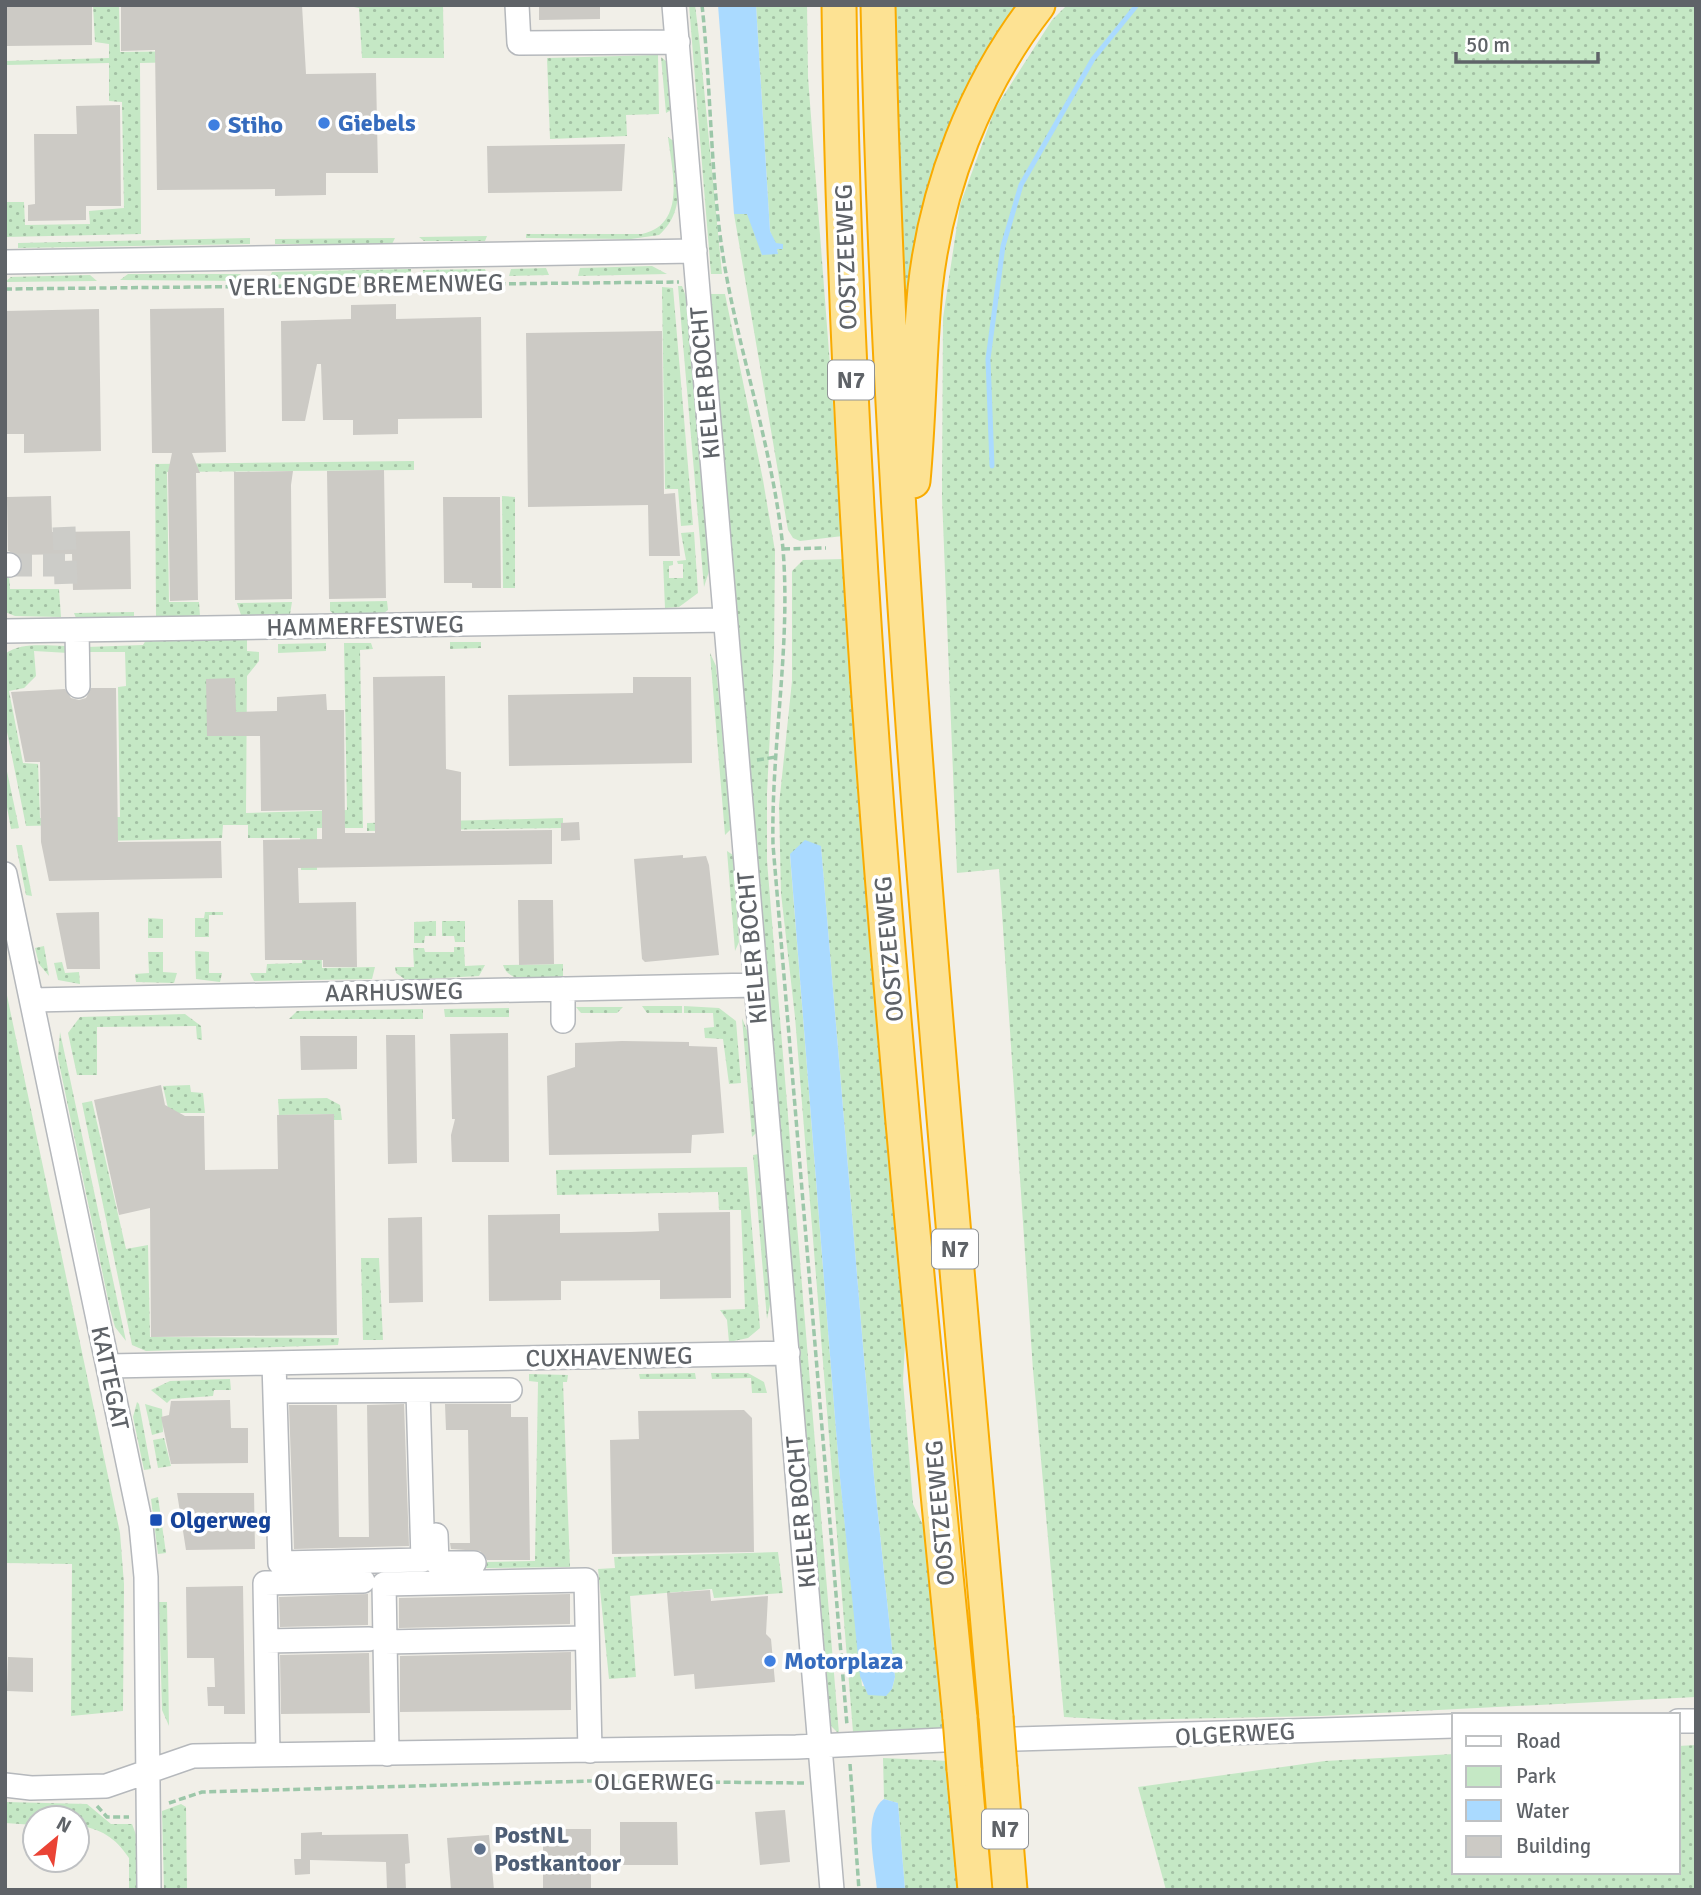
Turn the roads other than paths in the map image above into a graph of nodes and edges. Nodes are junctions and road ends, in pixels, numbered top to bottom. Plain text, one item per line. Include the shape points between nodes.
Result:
1 (517, 5) edge
2 (674, 5) edge
3 (839, 5) edge
4 (878, 5) edge
5 (1038, 5) edge
6 (678, 42) junction
7 (695, 251) junction
8 (5, 262) edge
9 (903, 595) junction
10 (725, 620) junction
11 (77, 630) junction
12 (5, 631) edge
13 (78, 686) dead end
14 (5, 874) edge
15 (755, 985) junction
16 (563, 989) junction
17 (32, 1000) junction
18 (563, 1021) dead end
19 (788, 1353) junction
20 (431, 1360) junction
21 (274, 1363) junction
22 (108, 1366) junction
23 (510, 1390) dead end
24 (275, 1391) junction
25 (425, 1391) junction
26 (474, 1563) dead end
27 (363, 1581) dead end
28 (587, 1638) junction
29 (265, 1641) junction
30 (377, 1641) junction
31 (1452, 1726) edge
32 (1006, 1728) junction
33 (951, 1729) junction
34 (821, 1745) junction
35 (590, 1751) junction
36 (387, 1754) junction
37 (268, 1755) junction
38 (149, 1771) junction
39 (5, 1786) edge
40 (149, 1890) edge
41 (832, 1890) edge
42 (975, 1890) edge
43 (1010, 1890) edge

1 - 6 street via 519,43
2 - 6 street, KIELER BOCHT
3 - 33 highway, OOSTZEEWEG / N7 via 852,418 873,754
4 - 9 highway, OOSTZEEWEG / N7 via 889,352
5 - 9 highway, N7 via 965,129 942,199 925,289
6 - 7 street, KIELER BOCHT
7 - 8 street, VERLENGDE BREMENWEG
7 - 10 street, KIELER BOCHT
9 - 32 highway, OOSTZEEWEG / N7 via 933,992
10 - 11 street, HAMMERFESTWEG
10 - 15 street, KIELER BOCHT
11 - 12 street, HAMMERFESTWEG
11 - 13 street
14 - 17 street, KATTEGAT
15 - 16 street, AARHUSWEG
15 - 19 street, KIELER BOCHT
16 - 17 street, AARHUSWEG
16 - 18 street
17 - 22 street, KATTEGAT
19 - 20 street, CUXHAVENWEG
19 - 34 street, KIELER BOCHT
20 - 21 street, CUXHAVENWEG
20 - 25 street
21 - 22 street, CUXHAVENWEG
21 - 24 street
22 - 38 street, KATTEGAT via 145,1552
23 - 25 street, CUXHAVENWEG
24 - 25 street, CUXHAVENWEG
24 - 25 street via 280,1563 423,1560
25 - 26 street via 437,1563
27 - 29 street via 264,1583
28 - 30 street
28 - 30 street, OLGERWEG via 586,1580 384,1584
28 - 35 street, OLGERWEG
29 - 30 street
29 - 37 street
30 - 36 street, OLGERWEG
31 - 32 street, OLGERWEG
32 - 43 highway, OOSTZEEWEG / N7, bridge via 1000,1768
33 - 34 street, OLGERWEG
33 - 42 highway, OOSTZEEWEG / N7, bridge via 964,1769
34 - 35 street, OLGERWEG
34 - 41 street, KIELER BOCHT
35 - 36 street, OLGERWEG
36 - 37 street, OLGERWEG
37 - 38 street, OLGERWEG via 193,1756
38 - 39 street, OLGERWEG via 94,1787
38 - 40 street, KATTEGAT

